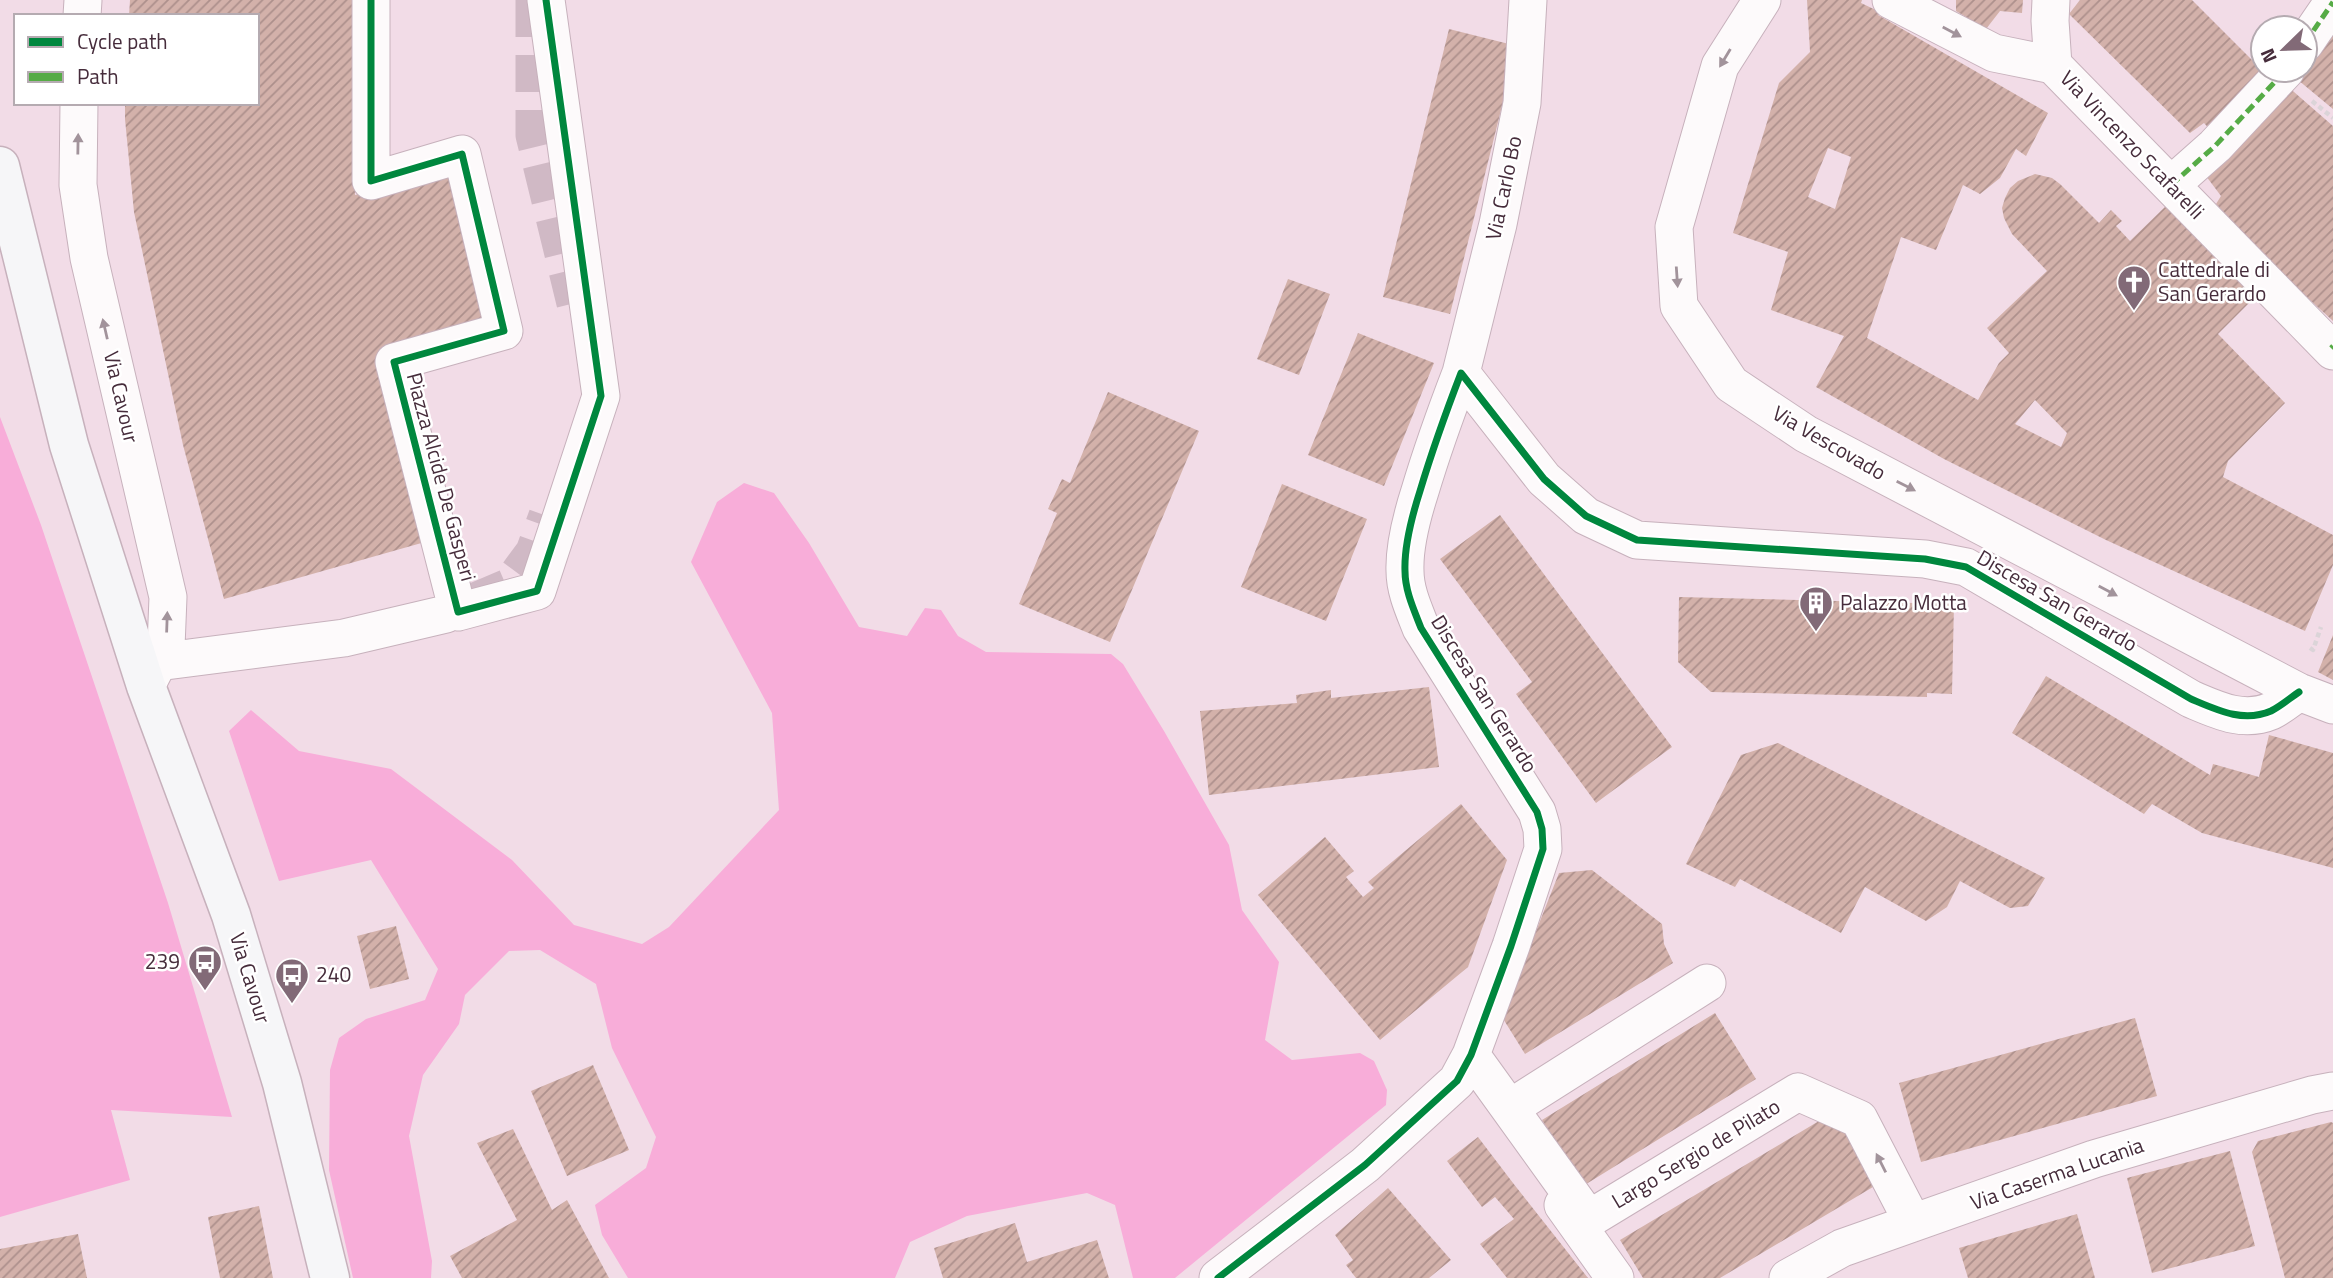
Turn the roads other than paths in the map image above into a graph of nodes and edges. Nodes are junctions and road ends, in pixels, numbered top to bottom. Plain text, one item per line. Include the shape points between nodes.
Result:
1 (371, 0) edge
2 (546, 0) edge
3 (1528, 0) edge
4 (1762, 0) edge
5 (1891, 0) edge
6 (2051, 0) edge
7 (2333, 2) edge
8 (2319, 22) edge
9 (2053, 65) junction
10 (2273, 84) edge
11 (79, 105) edge
12 (0, 166) edge
13 (2171, 185) junction
14 (2332, 348) edge
15 (1461, 373) junction
16 (446, 614) tunnel mouth
17 (152, 674) junction
18 (2299, 692) junction
19 (2333, 705) edge
20 (1707, 983) dead end
21 (1468, 1061) junction
22 (2333, 1091) edge
23 (1510, 1108) junction
24 (1913, 1223) junction
25 (330, 1278) edge
26 (1218, 1278) edge
27 (1615, 1278) edge
28 (1788, 1278) edge

1 - 2 street, Piazza Alcide De Gasperi via 371,181 462,153 504,331 394,362 458,612 537,591 601,396
3 - 15 street, Via Carlo Bo via 1522,103
4 -> 18 street, Via Vescovado via 1720,66 1674,227 1679,306 1731,384 1806,434
5 -> 9 street, Via Vincenzo Scafarelli via 1994,53
6 - 9 street
7 - 8 street
9 - 13 street, Via Vincenzo Scafarelli
10 - 13 street
17 -> 11 street, Via Cavour via 166,647 168,597 89,258 78,185
12 - 17 main road, Via Cavour via 69,445
13 - 14 street, Via Vincenzo Scafarelli
15 - 18 street, Discesa San Gerardo via 1544,479 1586,516 1637,540 1925,559 1966,567 2191,699 2225,713 2246,717 2271,710
15 - 21 street, Discesa San Gerardo via 1414,511 1405,572 1420,628 1536,812 1543,849
16 - 17 street
17 - 25 main road, Via Cavour via 282,1083
18 - 19 street, Via Vescovado
20 - 23 street
21 - 23 street, Largo Sergio de Pilato
21 - 26 street, Discesa San Gerardo via 1457,1081 1365,1165
21 - 27 street
22 - 24 street, Via Caserma Lucania via 2094,1159
24 -> 23 street, Largo Sergio de Pilato via 1859,1119 1798,1092 1589,1219
24 - 28 street, Via Caserma Lucania via 1842,1248

